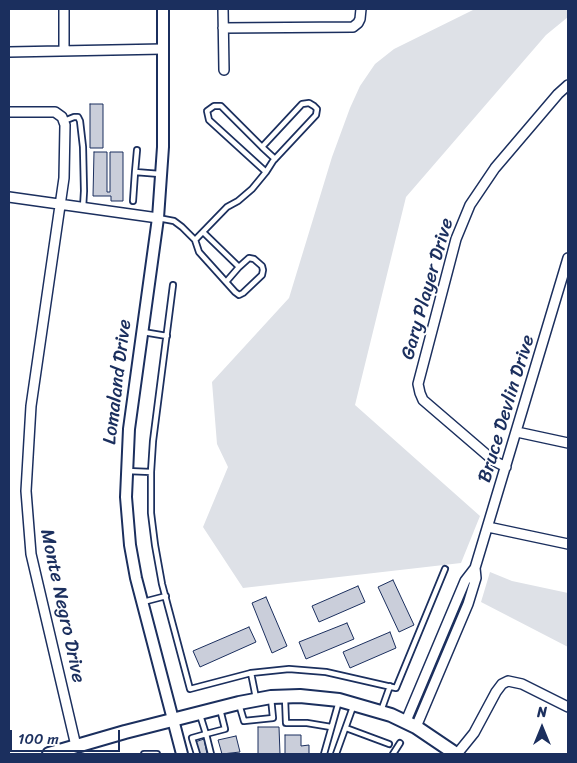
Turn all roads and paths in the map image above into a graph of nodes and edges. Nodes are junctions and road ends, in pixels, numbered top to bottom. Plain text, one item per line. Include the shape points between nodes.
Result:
1 (64, 9) edge
2 (163, 9) edge
3 (223, 9) edge
4 (361, 9) edge
5 (223, 28) junction
6 (163, 49) junction
7 (64, 51) junction
8 (9, 52) edge
9 (224, 70) dead end
10 (568, 85) edge
11 (9, 112) edge
12 (64, 121) junction
13 (262, 147) junction
14 (137, 150) dead end
15 (275, 159) junction
16 (135, 172) junction
17 (266, 172) junction
18 (161, 174) junction
19 (9, 197) edge
20 (133, 200) dead end
21 (60, 204) junction
22 (83, 208) junction
23 (158, 218) junction
24 (203, 232) junction
25 (195, 240) junction
26 (568, 258) edge
27 (239, 267) junction
28 (226, 282) junction
29 (173, 285) dead end
30 (142, 332) junction
31 (167, 336) junction
32 (517, 432) junction
33 (568, 443) edge
34 (506, 467) junction
35 (126, 471) junction
36 (150, 472) junction
37 (488, 527) junction
38 (568, 544) edge
39 (445, 569) dead end
40 (166, 596) junction
41 (141, 602) junction
42 (251, 673) junction
43 (390, 686) junction
44 (285, 696) junction
45 (271, 697) junction
46 (256, 699) junction
47 (339, 700) junction
48 (239, 702) junction
49 (354, 703) junction
50 (568, 707) edge
51 (220, 708) junction
52 (381, 712) junction
53 (200, 713) junction
54 (173, 720) junction
55 (411, 724) junction
56 (332, 727) junction
57 (346, 728) junction
58 (206, 734) junction
59 (400, 742) dead end
60 (389, 744) dead end
61 (79, 748) edge
62 (196, 750) edge
63 (181, 753) edge
64 (49, 754) edge
65 (144, 754) edge
66 (157, 754) edge
67 (211, 754) edge
68 (324, 754) edge
69 (336, 754) edge
70 (393, 754) edge
71 (456, 754) edge

1 - 7 street
2 - 6 street, Lomaland Drive
3 - 5 street
4 - 5 street via 358,24 353,27
5 - 9 street
6 - 7 street
6 - 18 street, Lomaland Drive
7 - 8 street
10 - 34 street, Gary Player Drive via 495,168 470,205 456,239 418,384 423,400
11 - 12 street via 55,112
12 - 21 street, Monte Negro Drive via 64,178
12 - 22 lane via 74,117 80,121
13 - 15 lane
13 - 15 lane via 302,104 314,106 316,115
13 - 17 lane via 222,106 214,106 207,111 209,120
14 - 16 lane
15 - 17 lane
16 - 18 lane
16 - 20 lane
17 - 24 lane via 252,189 226,207
18 - 23 street, Lomaland Drive
19 - 21 street
21 - 22 street
21 - 61 street, Monte Negro Drive via 31,406 26,491 31,554
22 - 23 street
23 - 25 lane via 174,221
23 - 30 street, Lomaland Drive
24 - 25 lane
24 - 27 lane
25 - 28 lane via 199,252
26 - 32 street, Bruce Devlin Drive
27 - 28 lane
27 - 28 lane via 249,258 254,259 262,266 262,275 239,295
29 - 31 lane
30 - 31 lane
30 - 35 street, Lomaland Drive via 128,428
31 - 36 lane
32 - 33 street
32 - 34 street, Bruce Devlin Drive
34 - 37 street, Bruce Devlin Drive
35 - 36 lane
35 - 41 street, Lomaland Drive via 130,545
36 - 40 lane via 153,529
37 - 38 street
37 - 55 street, Bruce Devlin Drive via 475,568 465,581
39 - 43 lane via 396,688
40 - 41 lane
40 - 42 lane via 190,689
41 - 54 street, Lomaland Drive
42 - 43 lane via 289,669 326,672
42 - 46 lane
43 - 52 lane
44 - 45 main road
44 - 47 main road
44 - 56 lane via 286,723
45 - 46 main road
45 - 48 lane via 273,718 244,721
46 - 48 main road
47 - 49 main road
47 - 56 lane
48 - 51 main road
49 - 52 main road
49 - 57 lane
50 - 71 street via 522,684 508,681 496,692 474,733
51 - 53 main road
51 - 58 lane via 225,729
52 - 55 main road
53 - 54 main road
53 - 58 lane
54 - 61 main road
54 - 63 street, Lomaland Drive
55 - 71 main road
56 - 68 lane
57 - 60 lane
57 - 69 lane
58 - 62 lane via 192,738
58 - 67 lane
59 - 70 lane
61 - 64 main road
62 - 63 lane
65 - 66 lane

